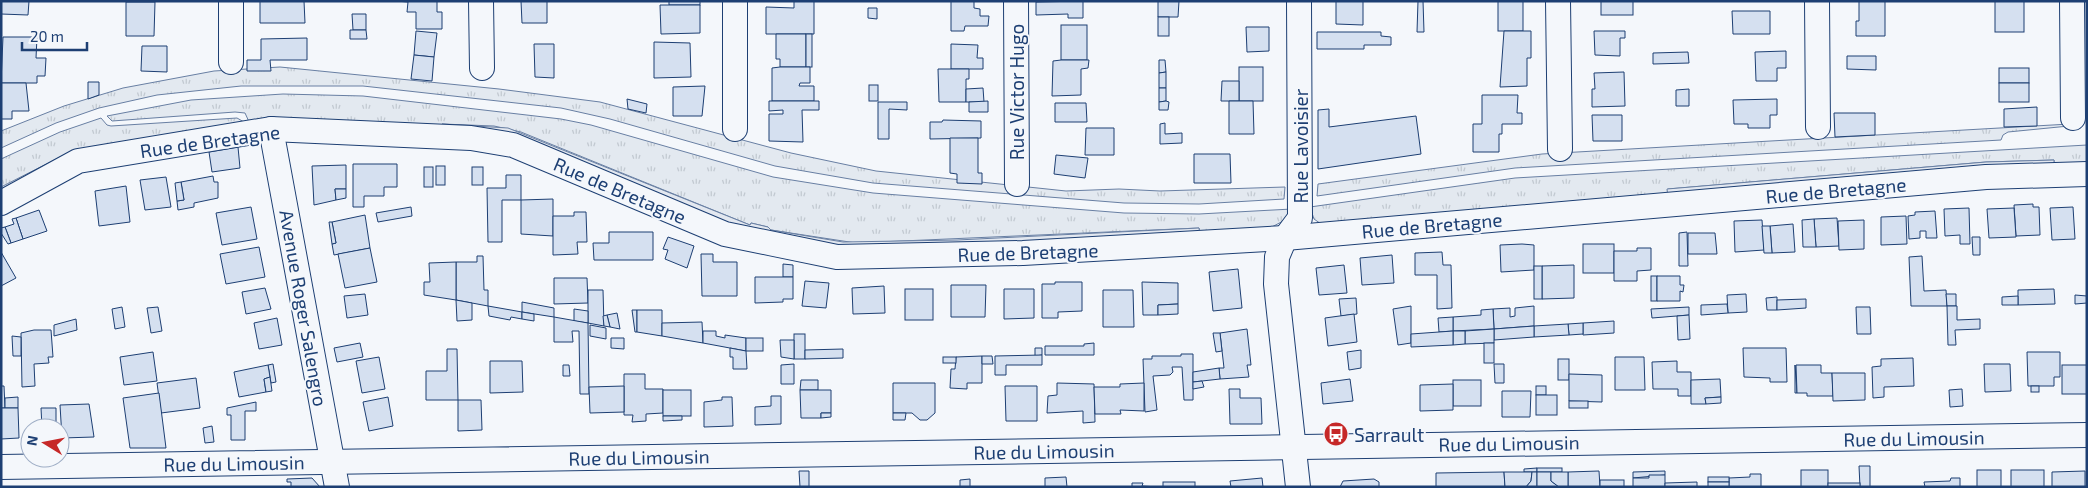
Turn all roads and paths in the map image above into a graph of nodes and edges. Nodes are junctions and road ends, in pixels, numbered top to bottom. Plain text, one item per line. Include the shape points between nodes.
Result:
1 (231, 1) edge
2 (481, 1) edge
3 (735, 1) edge
4 (1016, 1) edge
5 (1300, 1) edge
6 (1558, 1) edge
7 (1817, 1) edge
8 (2072, 1) edge
9 (231, 62) dead end
10 (482, 68) dead end
11 (2073, 118) dead end
12 (1818, 127) dead end
13 (271, 129) junction
14 (736, 129) dead end
15 (1560, 149) dead end
16 (2087, 174) edge
17 (1017, 184) dead end
18 (1, 203) edge
19 (1285, 238) junction
20 (2087, 435) edge
21 (1292, 447) junction
22 (332, 461) junction
23 (1, 467) edge
24 (336, 487) edge
25 (1298, 487) edge

1 - 9 street
2 - 10 street
3 - 14 street
4 - 17 street, Rue Victor Hugo
5 - 19 street, Rue Lavoisier via 1300,218
6 - 15 street
7 - 12 street
8 - 11 street
13 - 18 street, Rue de Bretagne via 78,161
13 - 19 street, Rue de Bretagne via 471,138 513,145 725,234 837,257 1022,253
13 - 22 street, Avenue Roger Salengro
16 - 19 street, Rue de Bretagne via 1986,177
19 - 21 street, Rue Lavoisier via 1277,257 1276,284
20 - 21 street, Rue du Limousin
21 - 22 street, Rue du Limousin
21 - 25 street, Rue Lavoisier
22 - 23 street, Rue du Limousin
22 - 24 street, Avenue Roger Salengro

